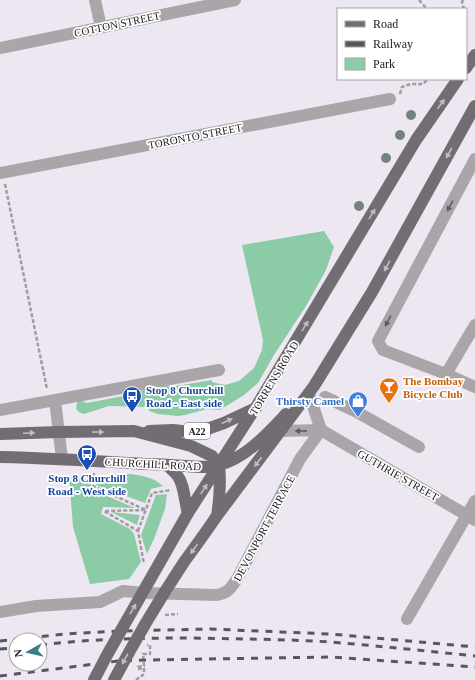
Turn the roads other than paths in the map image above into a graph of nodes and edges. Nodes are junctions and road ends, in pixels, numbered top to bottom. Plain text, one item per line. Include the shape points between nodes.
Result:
1 (95, 0) edge
2 (235, 0) edge
3 (101, 27) junction
4 (0, 48) edge
5 (475, 55) edge
6 (467, 67) edge
7 (457, 80) edge
8 (394, 97) road end
9 (475, 106) edge
10 (474, 164) edge
11 (1, 172) edge
12 (475, 326) edge
13 (219, 370) dead end
14 (446, 374) junction
15 (475, 387) edge
16 (312, 390) junction
17 (325, 396) dead end
18 (52, 401) junction
19 (256, 407) junction
20 (0, 410) edge
21 (320, 430) junction
22 (134, 431) junction
23 (281, 431) junction
24 (59, 432) junction
25 (0, 434) edge
26 (419, 447) dead end
27 (0, 457) edge
28 (62, 459) junction
29 (167, 465) junction
30 (219, 465) junction
31 (475, 501) edge
32 (188, 513) junction
33 (216, 517) junction
34 (471, 517) edge
35 (0, 612) edge
36 (407, 619) dead end
37 (94, 680) edge
38 (114, 680) edge

1 - 3 street
2 - 3 street, COTTON STREET
3 - 4 street, COTTON STREET
5 - 6 main road
19 -> 7 main road, TORRENS ROAD via 416,140
8 - 11 street, TORONTO STREET
9 -> 16 main road via 372,292
10 -> 14 street via 378,341 383,350
12 - 14 street
13 - 18 street
14 - 15 street
16 - 21 street
16 - 23 main road
16 - 30 main road via 254,445 234,459
17 - 26 street
18 - 20 street
18 - 24 street
22 -> 19 main road, A22 via 190,432 224,423
19 - 30 main road, TORRENS ROAD
21 -> 23 street
21 - 34 street, GUTHRIE STREET
21 - 35 street, DEVONPORT TERRACE via 300,459 237,579 224,594 123,591 100,602 36,606
24 -> 22 main road, CHURCHILL ROAD
22 - 30 main road, CHURCHILL ROAD via 191,446 212,456
23 -> 33 main road
25 -> 24 main road, CHURCHILL ROAD
24 - 28 street
27 - 28 main road, CHURCHILL ROAD
28 - 29 main road, CHURCHILL ROAD
29 - 30 main road, CHURCHILL ROAD via 206,468
29 - 32 main road via 178,476
32 -> 30 main road, TORRENS ROAD
30 - 33 main road via 221,485
31 - 34 street
37 -> 32 main road, TORRENS ROAD, bridge
33 -> 38 main road, bridge via 160,600
34 - 36 street

